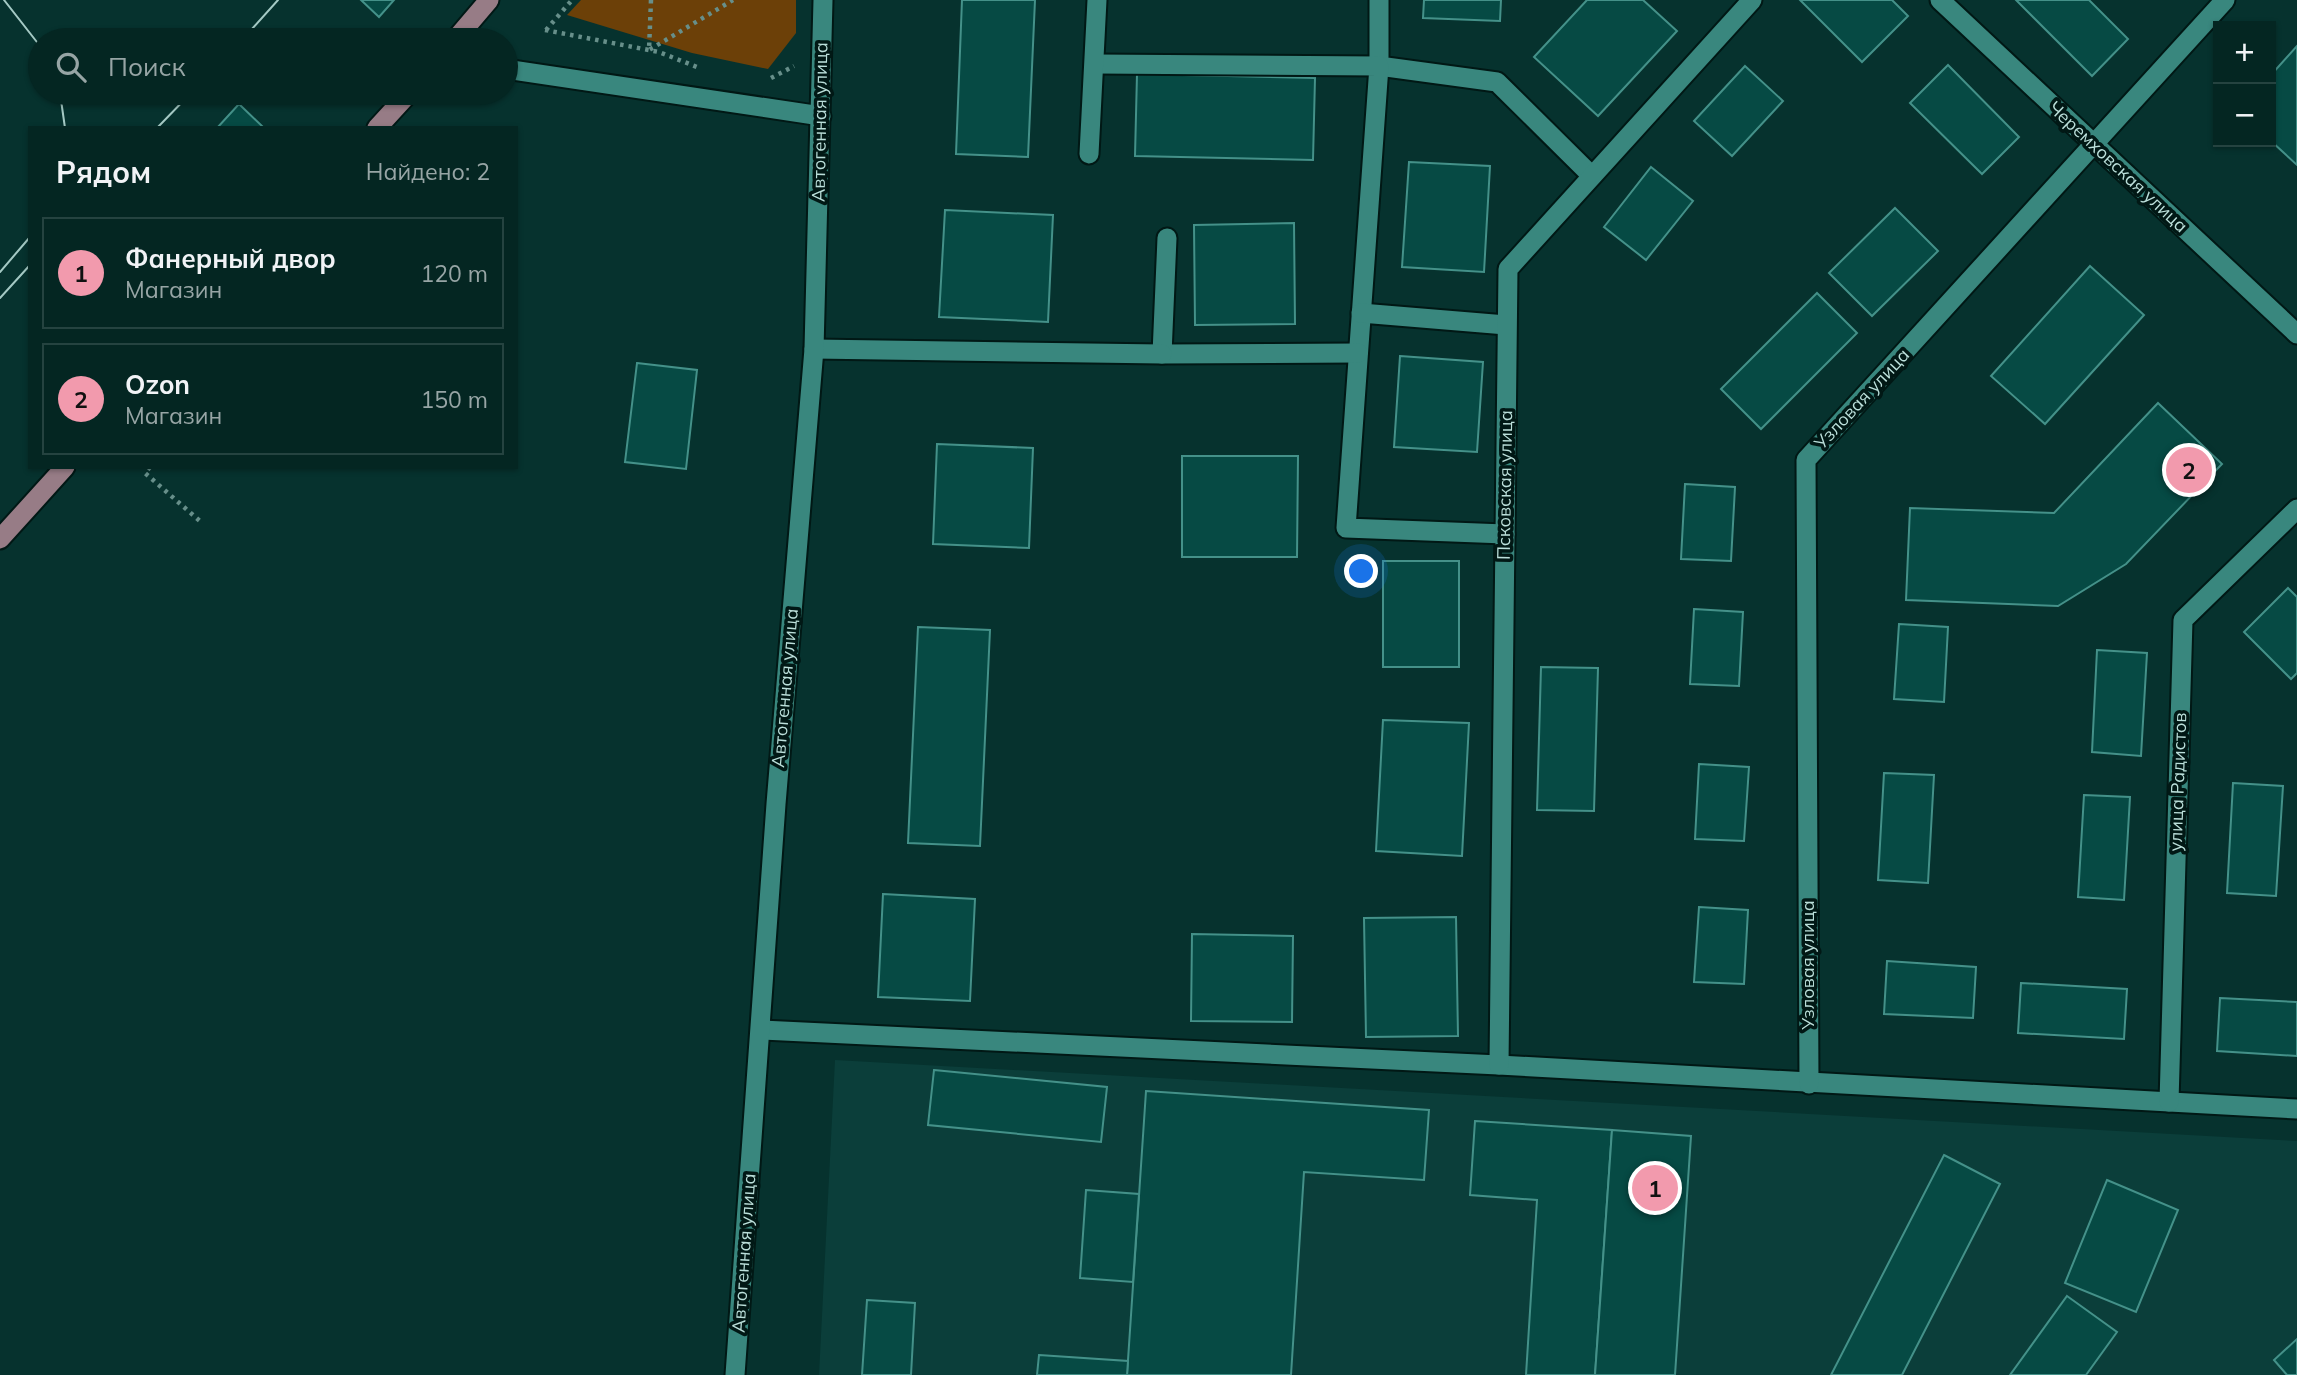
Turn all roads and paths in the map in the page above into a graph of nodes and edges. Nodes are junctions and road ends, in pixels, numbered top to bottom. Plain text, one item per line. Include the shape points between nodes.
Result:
1 (489, 0) edge
2 (572, 0) edge
3 (651, 0) edge
4 (733, 0) edge
5 (823, 0) edge
6 (1097, 0) edge
7 (1379, 0) edge
8 (1752, 0) edge
9 (1940, 0) edge
10 (2225, 0) edge
11 (465, 28) edge
12 (649, 50) junction
13 (798, 56) dead end
14 (1096, 64) junction
15 (1379, 66) junction
16 (704, 69) dead end
17 (518, 71) edge
18 (760, 80) dead end
19 (398, 105) edge
20 (821, 116) junction
21 (379, 126) edge
22 (2095, 146) junction
23 (1089, 154) dead end
24 (1592, 176) junction
25 (1167, 238) dead end
26 (1361, 313) junction
27 (1506, 324) junction
28 (2297, 334) edge
29 (814, 349) junction
30 (1162, 354) junction
31 (1358, 354) junction
32 (63, 469) edge
33 (148, 469) edge
34 (2297, 509) edge
35 (201, 522) dead end
36 (1505, 534) junction
37 (0, 539) edge
38 (761, 1030) junction
39 (1499, 1065) junction
40 (1809, 1084) junction
41 (2169, 1102) junction
42 (2297, 1109) edge
43 (735, 1375) edge

1 - 11 main road
2 - 12 path via 545,30
3 - 12 path
4 - 12 path
5 - 20 street, Автогенная улица
6 - 14 street
7 - 15 street
8 - 24 street, Псковская улица
9 - 22 street, Черемховская улица
10 - 22 street, Узловая улица
12 - 16 path
13 - 18 path via 794,67
14 - 15 street
14 - 23 street
15 - 24 street via 1497,82
15 - 26 street
17 - 20 street
19 - 21 main road
20 - 29 street, Автогенная улица
22 - 28 street, Черемховская улица
22 - 40 street, Узловая улица via 1806,460
24 - 27 street, Псковская улица via 1508,269
25 - 30 street
26 - 27 street
26 - 31 street
27 - 36 street, Псковская улица
29 - 30 street
29 - 38 street, Автогенная улица
30 - 31 street
31 - 36 street via 1346,528
32 - 37 main road
33 - 35 path via 145,473
34 - 41 street, улица Радистов via 2183,620
36 - 39 street, Псковская улица
38 - 39 street
38 - 43 street, Автогенная улица
39 - 40 street
40 - 41 street
41 - 42 street

